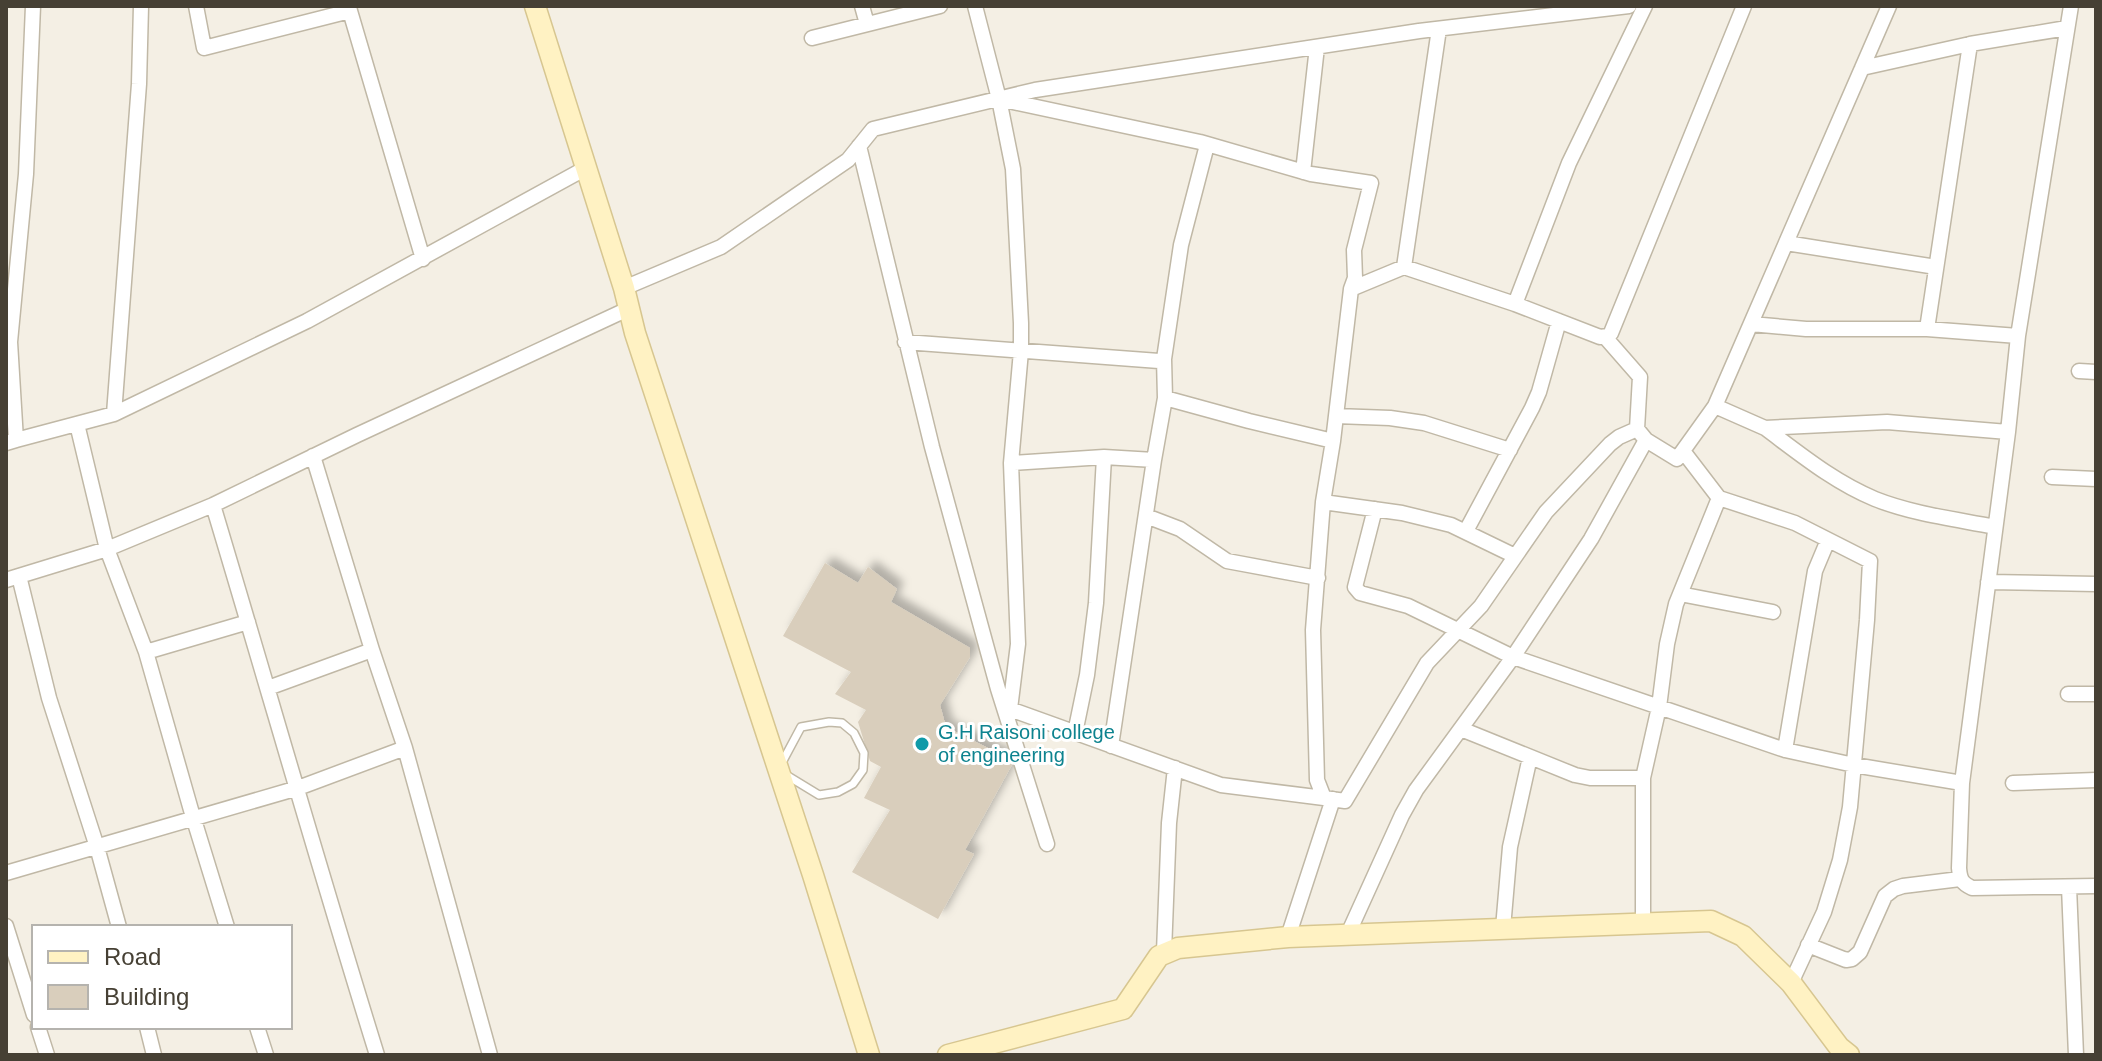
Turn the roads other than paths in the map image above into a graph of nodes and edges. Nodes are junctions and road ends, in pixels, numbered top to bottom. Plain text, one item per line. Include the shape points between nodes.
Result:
1 (33, 6) edge
2 (141, 6) edge
3 (196, 6) edge
4 (535, 6) edge
5 (862, 6) edge
6 (940, 6) edge
7 (975, 6) edge
8 (1629, 6) edge
9 (1645, 6) edge
10 (1744, 6) edge
11 (1889, 6) edge
12 (2071, 6) edge
13 (349, 8) edge
14 (867, 24) junction
15 (2067, 28) junction
16 (1439, 29) junction
17 (812, 38) dead end
18 (1970, 44) junction
19 (1317, 47) junction
20 (1862, 68) junction
21 (999, 99) junction
22 (1207, 145) junction
23 (859, 146) junction
24 (586, 168) junction
25 (1303, 172) junction
26 (1786, 243) junction
27 (423, 259) junction
28 (1404, 267) junction
29 (1936, 267) junction
30 (624, 288) junction
31 (1351, 289) junction
32 (1515, 304) junction
33 (628, 309) junction
34 (1559, 321) junction
35 (1751, 324) junction
36 (1927, 329) junction
37 (2018, 336) junction
38 (1605, 337) junction
39 (8, 342) edge
40 (905, 342) junction
41 (1021, 351) junction
42 (1164, 359) junction
43 (2079, 371) dead end
44 (2096, 372) edge
45 (1165, 398) junction
46 (1715, 406) junction
47 (114, 414) junction
48 (1336, 416) junction
49 (77, 424) junction
50 (1765, 428) junction
51 (2008, 432) junction
52 (1641, 435) junction
53 (11, 441) edge
54 (1333, 441) junction
55 (1510, 450) junction
56 (1683, 451) junction
57 (313, 456) junction
58 (1104, 457) junction
59 (1154, 460) junction
60 (1011, 463) junction
61 (2052, 477) dead end
62 (2096, 479) edge
63 (1719, 498) junction
64 (1323, 502) junction
65 (213, 505) junction
66 (1375, 509) junction
67 (1146, 516) junction
68 (1995, 527) junction
69 (1466, 531) junction
70 (1828, 540) junction
71 (107, 549) junction
72 (1515, 556) junction
73 (13, 578) edge
74 (1318, 578) junction
75 (1988, 582) junction
76 (2096, 584) edge
77 (1680, 594) junction
78 (1773, 612) dead end
79 (248, 622) junction
80 (1457, 631) junction
81 (372, 650) junction
82 (146, 652) junction
83 (1513, 657) junction
84 (268, 688) junction
85 (2068, 694) dead end
86 (2096, 694) edge
87 (1659, 707) junction
88 (1007, 708) junction
89 (1461, 729) junction
90 (1075, 733) junction
91 (1111, 746) junction
92 (405, 748) junction
93 (1785, 750) junction
94 (1530, 757) junction
95 (1854, 765) junction
96 (1175, 768) junction
97 (778, 770) junction
98 (1643, 778) junction
99 (2096, 780) edge
100 (1962, 783) junction
101 (2013, 783) dead end
102 (298, 788) junction
103 (1328, 798) junction
104 (193, 818) junction
105 (1047, 844) dead end
106 (97, 847) junction
107 (6, 873) edge
108 (1960, 879) junction
109 (2096, 886) edge
110 (2069, 887) junction
111 (1643, 923) junction
112 (118, 925) edge
113 (226, 925) edge
114 (6, 926) edge
115 (1503, 928) junction
116 (1348, 934) junction
117 (1288, 937) junction
118 (1808, 945) junction
119 (1164, 952) junction
120 (1791, 983) junction
121 (32, 1009) edge
122 (39, 1029) edge
123 (148, 1029) edge
124 (258, 1029) edge
125 (47, 1055) edge
126 (154, 1055) edge
127 (266, 1055) edge
128 (377, 1055) edge
129 (490, 1055) edge
130 (869, 1055) edge
131 (948, 1055) edge
132 (1849, 1055) edge
133 (2076, 1055) edge

1 - 39 street via 26,174
2 - 47 street
3 - 13 street via 204,48
4 - 24 street
5 - 14 street
6 - 14 street
7 - 21 street
8 - 16 street
9 - 32 street via 1569,163
10 - 38 street
11 - 20 street
12 - 15 street
13 - 27 street
14 - 17 street
15 - 18 street
15 - 37 street
16 - 19 street
16 - 28 street
18 - 20 street
18 - 29 street
19 - 21 street
19 - 25 street
20 - 26 street
21 - 22 street
21 - 23 street via 873,129
21 - 41 street via 1013,169
22 - 25 street
22 - 42 street via 1181,245
23 - 30 street via 848,160 721,247
23 - 40 street
24 - 27 street
24 - 30 street
25 - 31 street via 1371,183 1354,250
26 - 29 street
26 - 35 street
27 - 47 street
28 - 31 street
28 - 32 street
29 - 36 street
30 - 33 street
31 - 48 street
32 - 34 street
33 - 57 street
33 - 97 street
34 - 38 street
34 - 55 street via 1539,392
35 - 36 street
35 - 46 street
36 - 37 street
37 - 51 street
38 - 52 street via 1640,377
39 - 53 street
40 - 41 street
40 - 88 street
41 - 42 street
41 - 60 street
42 - 45 street
43 - 44 street
45 - 54 street
45 - 59 street
46 - 50 street
46 - 56 street
47 - 49 street
48 - 54 street
48 - 55 street via 1424,423
49 - 53 street
49 - 71 street
50 - 51 street via 1887,422
50 - 68 street via 1826,473 1874,498
51 - 68 street
52 - 56 street via 1677,459
52 - 72 street via 1619,437 1610,444 1546,512
52 - 83 street via 1591,539
54 - 64 street
55 - 69 street
56 - 63 street
57 - 65 street
57 - 81 street
58 - 59 street
58 - 60 street
58 - 90 street via 1096,603
59 - 67 street
60 - 88 street via 1018,644
61 - 62 street
63 - 70 street
63 - 77 street
64 - 66 street
64 - 74 street
65 - 71 street
65 - 79 street
66 - 69 street
66 - 80 street via 1355,590 1408,606
67 - 74 street via 1180,529 1227,561
67 - 91 street
68 - 75 street
69 - 72 street
70 - 93 street via 1815,571
70 - 95 street via 1870,561
71 - 73 street
71 - 82 street
72 - 80 street
73 - 106 street
74 - 103 street via 1313,630 1317,780
75 - 76 street
75 - 100 street
77 - 78 street
77 - 87 street
79 - 82 street
79 - 84 street
80 - 83 street
80 - 103 street via 1427,663 1345,801
81 - 84 street
81 - 92 street
82 - 104 street
83 - 87 street
83 - 89 street
84 - 102 street
85 - 86 street
87 - 93 street
87 - 98 street
88 - 90 street
88 - 105 street
89 - 94 street
89 - 116 street via 1402,815
90 - 91 street
91 - 96 street
92 - 102 street
92 - 129 street
93 - 95 street
94 - 98 street via 1582,777
94 - 115 street via 1508,860
95 - 100 street
95 - 118 street via 1840,860
96 - 103 street via 1221,785
96 - 119 street
97 - 97 lane via 819,795 838,792 863,770 864,753 842,723 801,727
97 - 130 street
98 - 111 street
99 - 101 street
100 - 108 street
102 - 104 street
102 - 128 street
103 - 117 street
104 - 106 street
104 - 113 street
106 - 107 street
106 - 112 street
108 - 110 street via 1972,888
108 - 118 street via 1894,889 1885,896 1852,959
109 - 110 street
110 - 133 street
111 - 115 street
111 - 120 street via 1711,921 1743,936
114 - 121 street
115 - 116 street
116 - 117 street
117 - 119 street
118 - 120 street
119 - 131 street via 1123,1009
120 - 132 street
122 - 125 street
123 - 126 street
124 - 127 street

